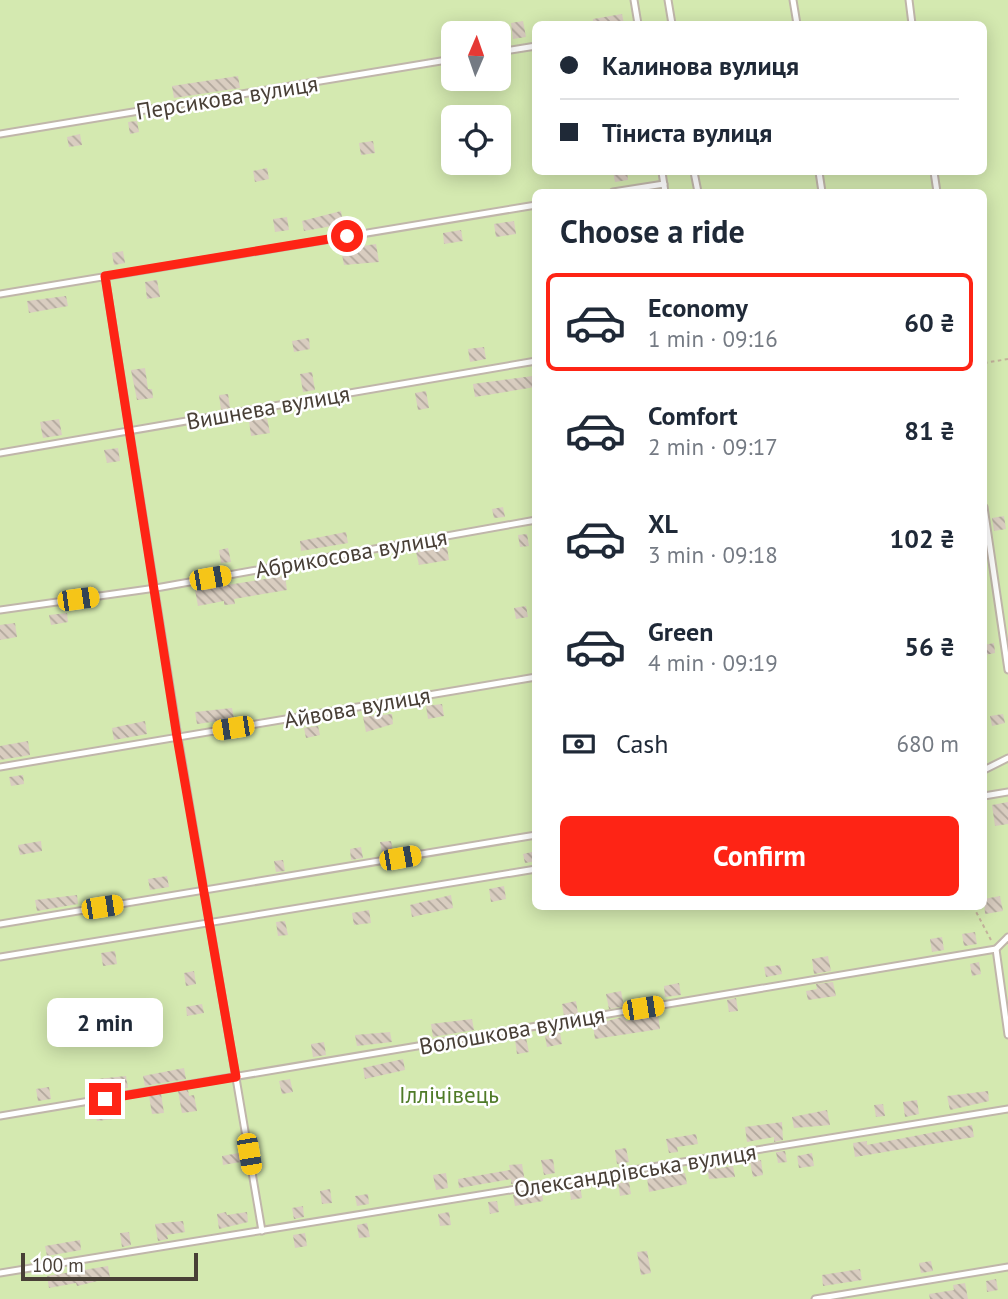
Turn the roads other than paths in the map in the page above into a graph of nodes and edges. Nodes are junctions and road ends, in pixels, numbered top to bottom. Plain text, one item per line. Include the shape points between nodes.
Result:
1 (634, 0) edge
2 (668, 0) edge
3 (793, 0) edge
4 (909, 0) edge
5 (638, 21) edge
6 (672, 21) edge
7 (796, 21) edge
8 (912, 21) edge
9 (532, 47) edge
10 (511, 50) edge
11 (441, 61) edge
12 (0, 134) edge
13 (662, 175) edge
14 (664, 184) junction
15 (632, 189) edge
16 (665, 189) edge
17 (532, 206) edge
18 (105, 276) junction
19 (0, 294) edge
20 (532, 362) edge
21 (131, 430) junction
22 (0, 453) edge
23 (532, 521) edge
24 (987, 527) edge
25 (156, 588) junction
26 (0, 610) edge
27 (1008, 670) edge
28 (532, 678) edge
29 (177, 737) junction
30 (1008, 758) edge
31 (0, 767) edge
32 (987, 768) edge
33 (1008, 792) edge
34 (987, 796) edge
35 (532, 836) edge
36 (532, 870) edge
37 (204, 890) junction
38 (209, 923) junction
39 (0, 924) edge
40 (1008, 937) edge
41 (996, 949) junction
42 (0, 957) edge
43 (1008, 1035) edge
44 (236, 1077) junction
45 (1008, 1109) edge
46 (0, 1116) edge
47 (262, 1231) junction
48 (1008, 1267) edge
49 (0, 1273) edge
50 (815, 1299) edge

1 - 5 lane
2 - 6 lane
3 - 7 lane
4 - 8 lane
9 - 10 lane
11 - 12 lane, Персикова вулиця
13 - 14 lane
14 - 15 lane
14 - 16 lane
17 - 18 lane
18 - 19 lane
18 - 21 lane
20 - 21 lane, Вишнева вулиця
21 - 22 lane, Вишнева вулиця
21 - 25 lane
23 - 25 lane, Абрикосова вулиця
24 - 27 lane
25 - 26 lane, Абрикосова вулиця
25 - 29 lane
28 - 29 lane, Айвова вулиця
29 - 31 lane, Айвова вулиця
29 - 37 lane
30 - 32 lane
33 - 34 lane
35 - 37 lane
36 - 38 lane
37 - 38 lane
37 - 39 lane
38 - 42 lane
38 - 44 lane
40 - 41 lane
41 - 43 lane
41 - 44 lane, Волошкова вулиця
44 - 46 lane, Волошкова вулиця
44 - 47 lane
45 - 47 lane, Олександрівська вулиця
47 - 49 lane, Олександрівська вулиця
48 - 50 lane

